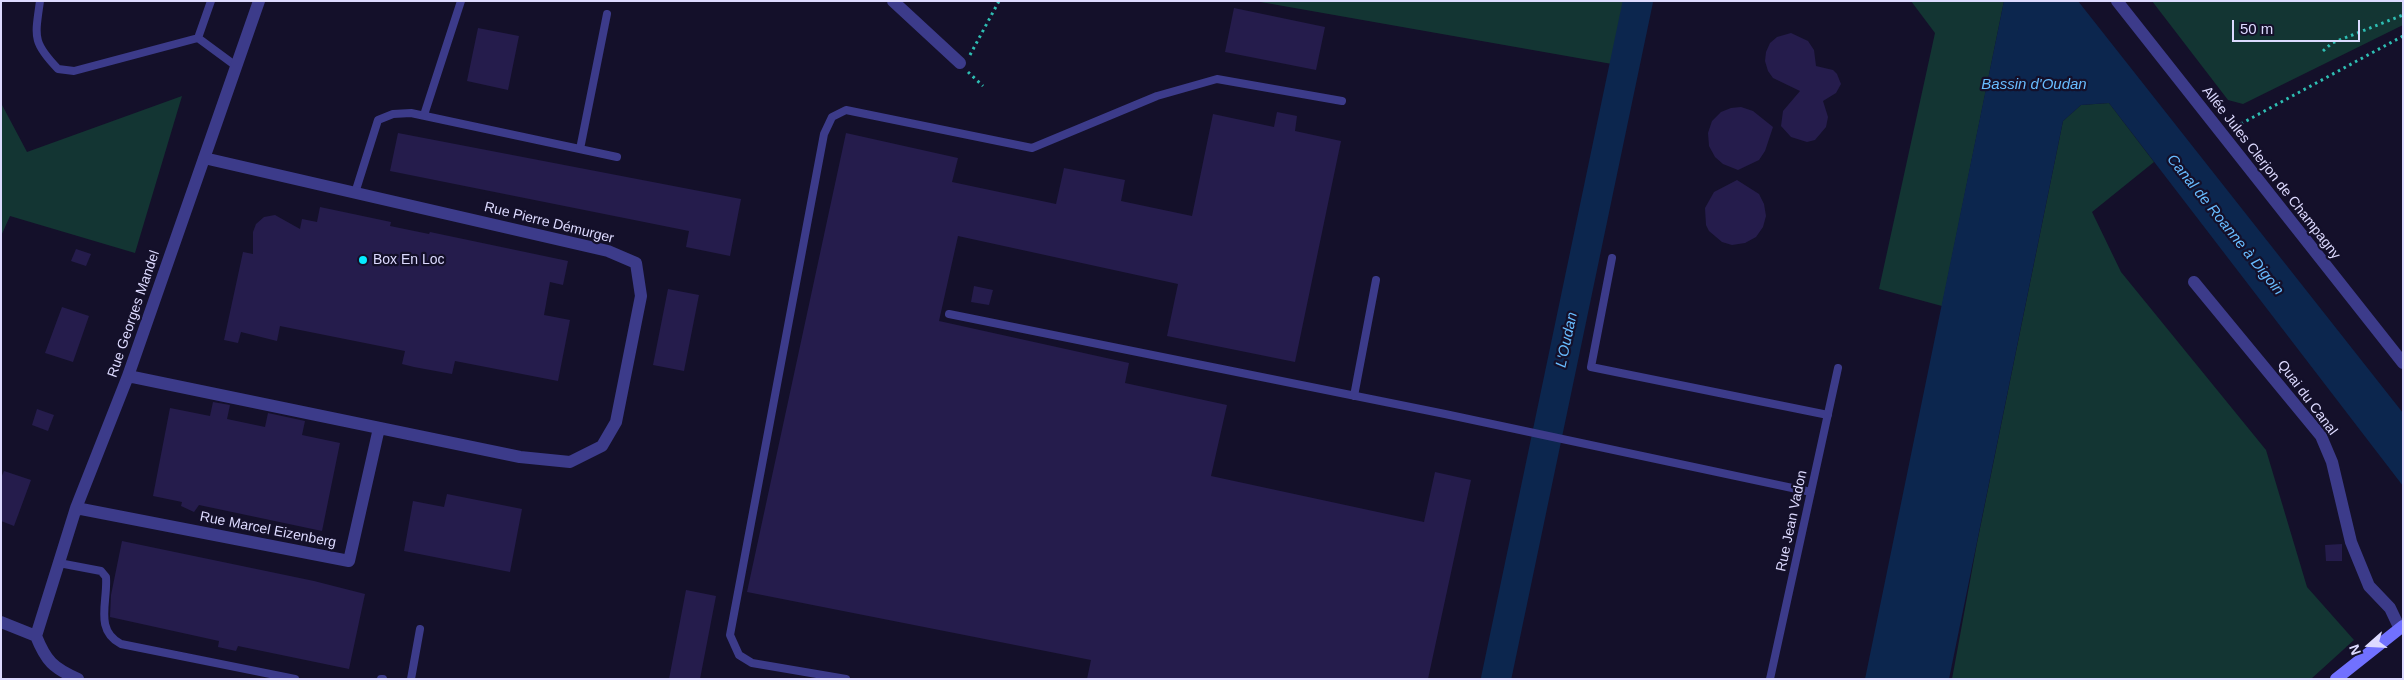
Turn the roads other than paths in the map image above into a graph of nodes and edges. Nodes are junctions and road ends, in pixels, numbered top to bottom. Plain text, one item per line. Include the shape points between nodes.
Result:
1 (40, 1) edge
2 (210, 1) edge
3 (259, 1) edge
4 (462, 1) edge
5 (893, 1) edge
6 (2117, 1) edge
7 (607, 14) dead end
8 (198, 38) junction
9 (960, 63) road end
10 (236, 66) junction
11 (1342, 101) dead end
12 (424, 115) junction
13 (580, 149) junction
14 (617, 157) dead end
15 (204, 158) junction
16 (355, 193) junction
17 (1612, 258) dead end
18 (1376, 280) dead end
19 (2194, 282) dead end
20 (949, 314) dead end
21 (2403, 363) edge
22 (1838, 368) dead end
23 (128, 376) junction
24 (1354, 396) junction
25 (1828, 415) junction
26 (379, 428) junction
27 (1811, 492) junction
28 (76, 508) junction
29 (59, 563) junction
30 (1, 622) edge
31 (2401, 626) edge
32 (420, 629) dead end
33 (36, 636) junction
34 (78, 679) edge
35 (295, 679) edge
36 (411, 679) edge
37 (846, 679) edge
38 (1770, 679) edge
39 (2336, 679) edge

1 - 8 lane via 36,32 41,52 58,70 74,71
2 - 8 lane
3 - 10 street, Rue Georges Mandel
4 - 12 lane
5 - 9 street
6 - 21 street, Allée Jules Clerjon de Champagny
7 - 13 lane
8 - 10 lane
10 - 15 street, Rue Georges Mandel
11 - 37 lane via 1217,79 1157,96 1032,148 846,110 832,117 824,134 730,636 739,655 752,663
12 - 13 lane
12 - 16 lane via 412,112 393,114 378,120
13 - 14 lane
15 - 16 street, Rue Pierre Démurger
15 - 23 street, Rue Georges Mandel
16 - 26 street, Rue Pierre Démurger via 608,251 636,263 641,296 616,422 602,446 570,462 520,457
17 - 25 lane via 1591,366
18 - 24 lane
19 - 31 street, Quai du Canal via 2321,436 2332,462 2351,542 2369,586 2390,608
20 - 24 lane
22 - 25 lane, Rue Jean Vadon
23 - 26 street, Rue Pierre Démurger
23 - 28 street, Rue Georges Mandel
24 - 27 lane
25 - 27 lane, Rue Jean Vadon
26 - 28 street, Rue Marcel Eizenberg via 349,561
27 - 38 lane, Rue Jean Vadon
28 - 29 street, Rue Georges Mandel
29 - 33 street, Rue Georges Mandel
29 - 35 lane via 101,571 106,577 104,625 113,640 121,644
30 - 33 street
31 - 39 street
32 - 36 lane
33 - 34 street via 44,657 64,673

